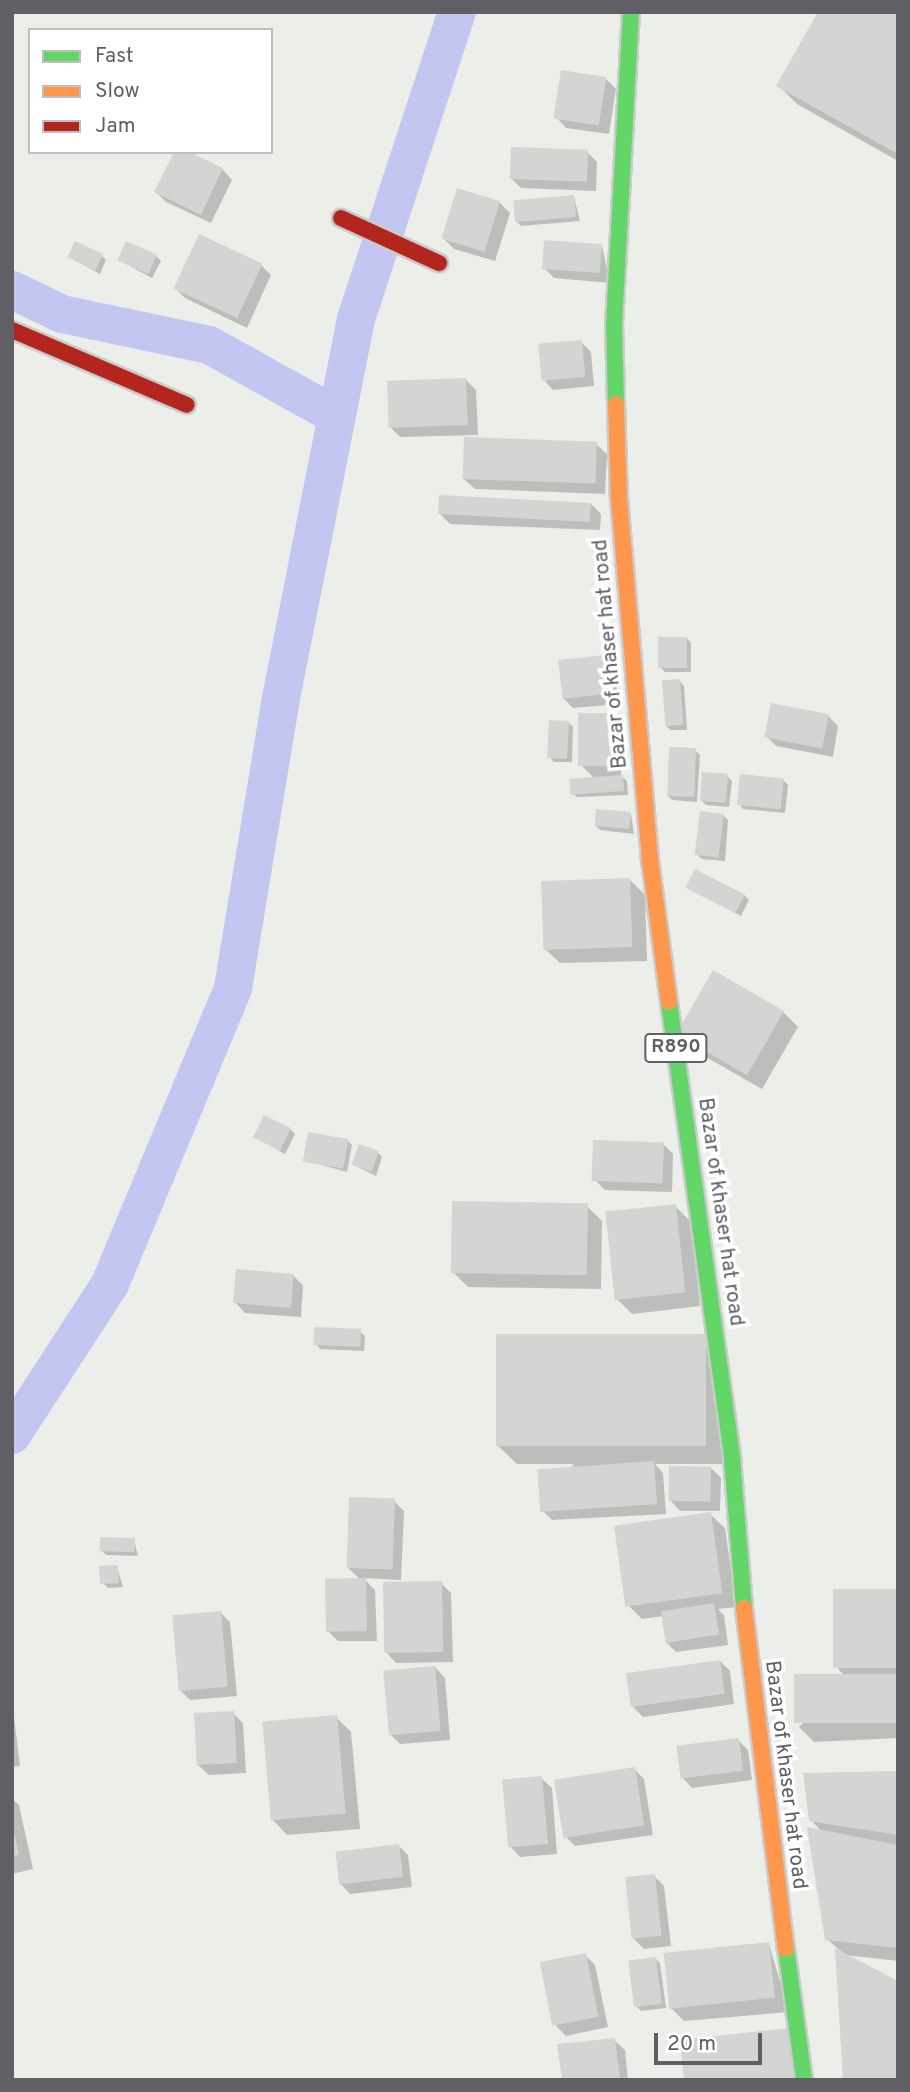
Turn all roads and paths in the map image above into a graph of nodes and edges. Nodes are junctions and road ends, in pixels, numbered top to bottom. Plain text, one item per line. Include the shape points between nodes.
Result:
1 (631, 12) edge
2 (341, 218) dead end
3 (439, 263) dead end
4 (12, 330) edge
5 (187, 405) dead end
6 (804, 2080) edge

1 - 6 main road, Bazar of khaser hat road / R890 via 614,324 619,498 650,860 732,1458 747,1652
2 - 3 main road
4 - 5 main road

